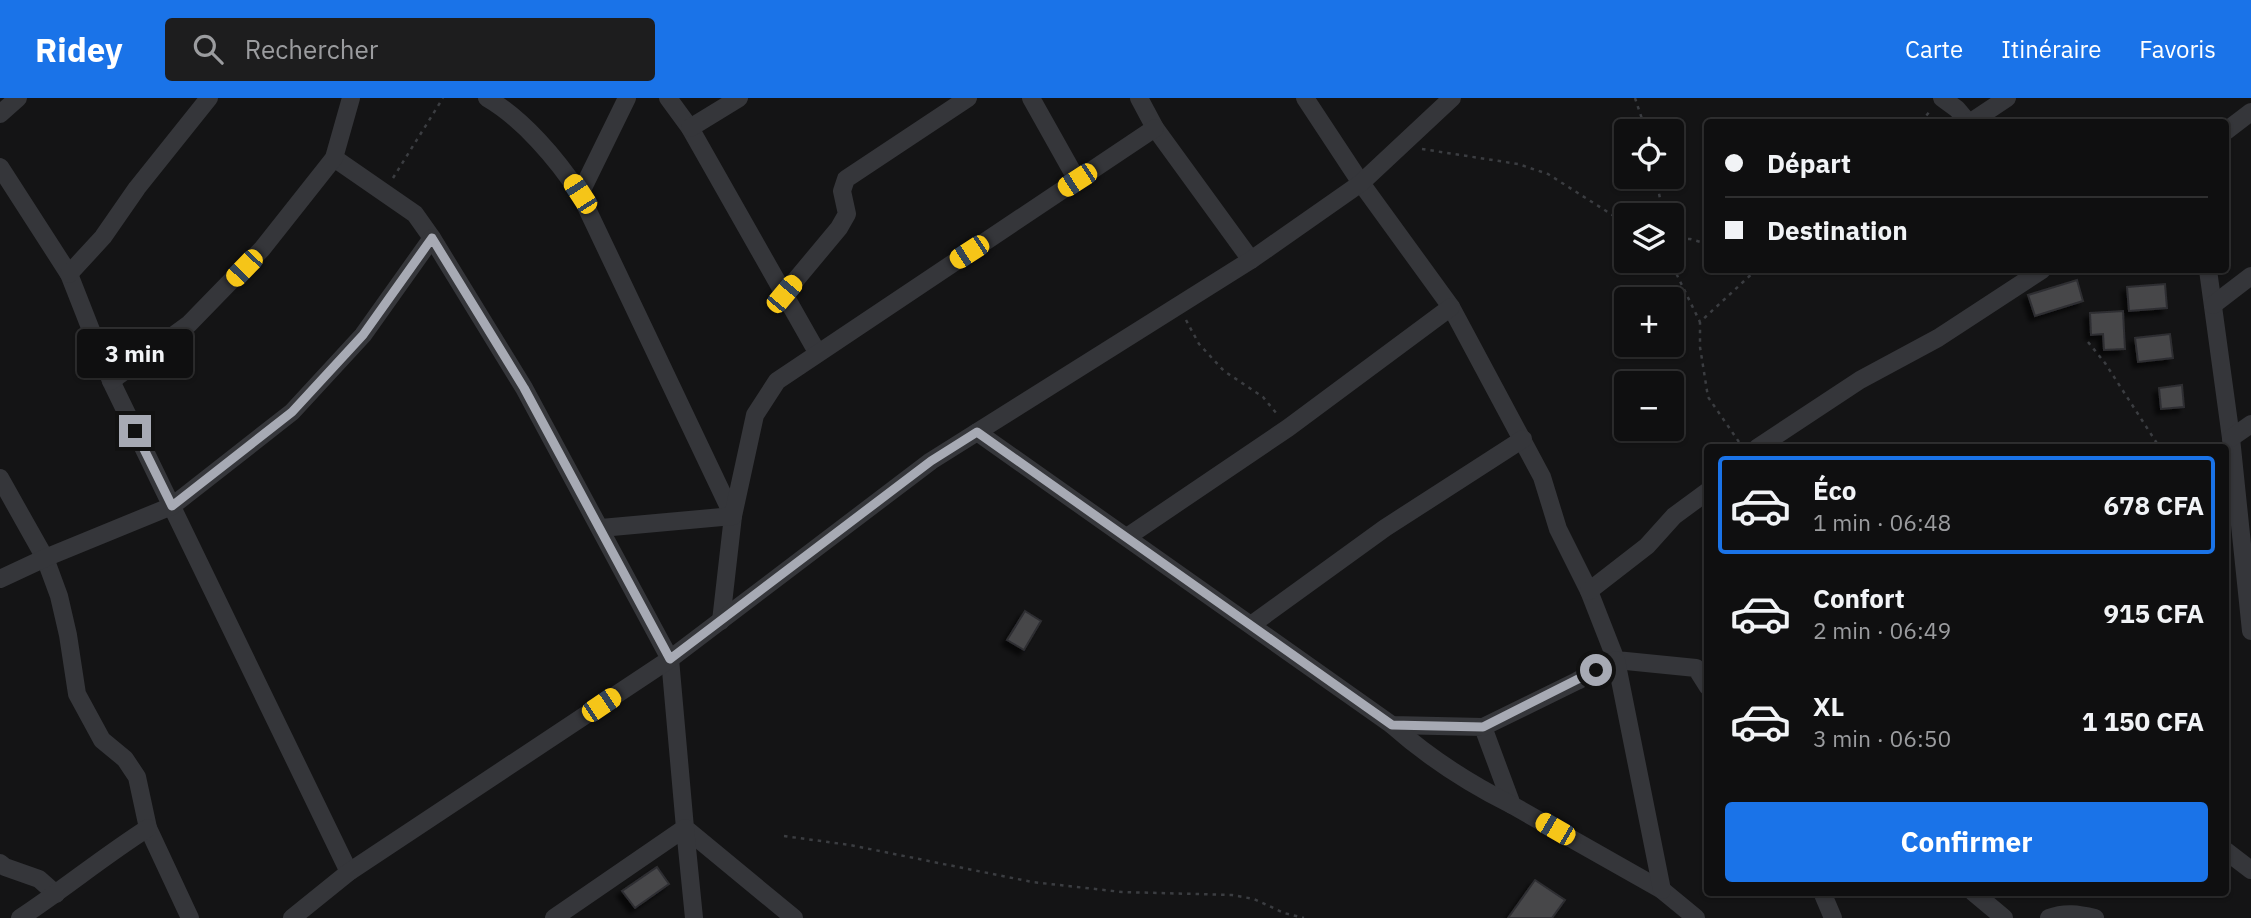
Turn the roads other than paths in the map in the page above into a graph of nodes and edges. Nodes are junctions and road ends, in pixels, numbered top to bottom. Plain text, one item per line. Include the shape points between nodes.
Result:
1 (18, 98) edge
2 (209, 98) edge
3 (351, 98) edge
4 (627, 98) edge
5 (668, 98) edge
6 (739, 98) edge
7 (968, 98) edge
8 (1031, 98) edge
9 (1139, 98) edge
10 (1306, 98) edge
11 (1452, 98) edge
12 (1942, 98) edge
13 (2007, 98) edge
14 (501, 101) edge
15 (2251, 112) edge
16 (0, 114) edge
17 (1967, 119) edge
18 (1975, 119) edge
19 (690, 128) junction
20 (1155, 128) junction
21 (2229, 129) edge
22 (334, 158) junction
23 (0, 167) edge
24 (1077, 180) junction
25 (1362, 183) junction
26 (580, 194) junction
27 (432, 238) junction
28 (1251, 260) junction
29 (2037, 273) edge
30 (2208, 273) edge
31 (69, 274) junction
32 (2251, 276) edge
33 (784, 294) junction
34 (2213, 305) junction
35 (1451, 307) junction
36 (817, 352) junction
37 (111, 381) junction
38 (2251, 424) edge
39 (977, 432) junction
40 (2231, 438) junction
41 (1523, 439) junction
42 (1763, 444) edge
43 (0, 478) edge
44 (1704, 494) edge
45 (172, 506) junction
46 (733, 516) junction
47 (601, 528) junction
48 (1127, 537) junction
49 (45, 558) junction
50 (0, 579) edge
51 (2248, 581) edge
52 (1589, 592) junction
53 (721, 621) junction
54 (1251, 625) junction
55 (2251, 631) edge
56 (670, 659) junction
57 (1616, 660) junction
58 (1702, 663) edge
59 (1392, 725) junction
60 (1483, 727) junction
61 (1511, 805) junction
62 (148, 828) junction
63 (685, 828) junction
64 (2229, 853) edge
65 (0, 863) edge
66 (2251, 870) edge
67 (349, 872) junction
68 (1662, 890) junction
69 (56, 894) junction
70 (1824, 896) edge
71 (1978, 896) edge
72 (20, 918) edge
73 (190, 918) edge
74 (292, 918) edge
75 (554, 918) edge
76 (694, 918) edge
77 (794, 918) edge
78 (1696, 918) edge
79 (1833, 918) edge
80 (2004, 918) edge
81 (2049, 918) edge
82 (2095, 918) edge

1 - 16 street
2 - 31 street via 103,237
3 - 22 street
4 - 26 street
5 - 19 street
6 - 19 street
7 - 33 street via 846,178 842,191 847,214
8 - 24 street
9 - 20 street
10 - 25 street
11 - 25 street
12 - 17 street
13 - 18 street
14 - 26 street via 561,165
15 - 21 street
19 - 33 street
20 - 24 street
20 - 28 street
22 - 27 street via 415,214
22 - 37 street via 262,249 189,324
23 - 31 street
24 - 36 street
25 - 28 street
25 - 35 street
26 - 46 street
27 - 45 street via 363,335 292,412
27 - 47 street via 524,388
28 - 39 street
29 - 42 street
30 - 34 street
31 - 37 street
32 - 34 street
33 - 36 street
34 - 40 street
35 - 41 street
35 - 48 street via 1288,428
36 - 46 street via 777,381 755,415
37 - 45 street
38 - 40 street
39 - 48 street
39 - 53 street via 931,461
40 - 51 street
41 - 52 street via 1542,477 1558,529
41 - 54 street via 1385,527
43 - 49 street
44 - 52 street
45 - 49 street
45 - 67 street
46 - 47 street
46 - 53 street
47 - 56 street
48 - 54 street
49 - 50 street
49 - 62 street via 62,609 76,694 102,740 125,759 137,777
51 - 55 street
52 - 57 street
53 - 56 street
54 - 59 street
56 - 63 street
56 - 67 street
57 - 58 street via 1656,665
57 - 60 street
57 - 68 street
59 - 60 street
59 - 61 street via 1419,749
60 - 61 street
61 - 68 street
62 - 69 street
62 - 73 street
63 - 75 street
63 - 76 street
63 - 77 street
64 - 66 street
65 - 69 street via 39,879
67 - 74 street
68 - 78 street
69 - 72 street
70 - 79 street
71 - 80 street
81 - 82 street via 2059,914

